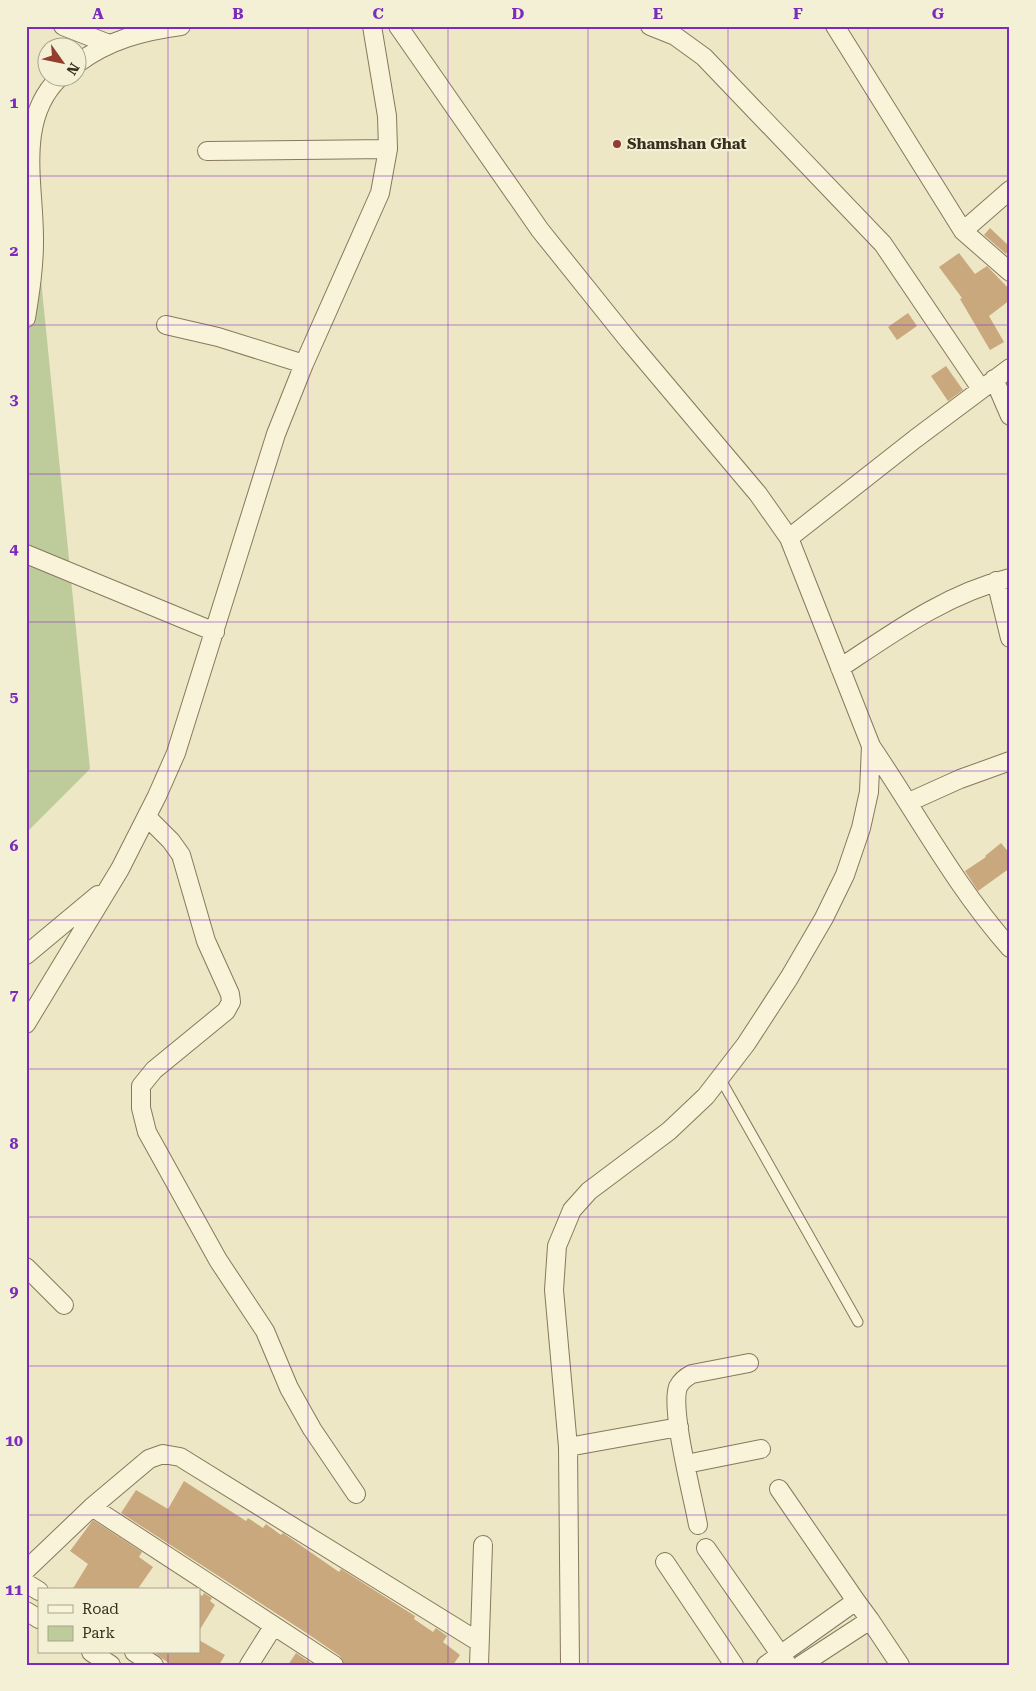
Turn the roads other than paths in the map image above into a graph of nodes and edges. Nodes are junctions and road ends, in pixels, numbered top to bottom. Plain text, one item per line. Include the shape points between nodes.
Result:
1 (63, 26) edge
2 (181, 26) edge
3 (372, 26) edge
4 (398, 26) edge
5 (650, 26) edge
6 (837, 27) edge
7 (109, 44) junction
8 (88, 57) edge
9 (50, 88) edge
10 (388, 149) junction
11 (207, 151) dead end
12 (1010, 190) edge
13 (964, 231) junction
14 (1010, 272) edge
15 (26, 318) edge
16 (166, 325) dead end
17 (304, 364) junction
18 (1010, 368) edge
19 (988, 384) junction
20 (1010, 416) edge
21 (789, 538) junction
22 (26, 554) edge
23 (1003, 580) edge
24 (215, 632) junction
25 (1010, 638) edge
26 (840, 668) junction
27 (871, 746) junction
28 (1006, 766) edge
29 (909, 802) junction
30 (147, 817) junction
31 (110, 886) junction
32 (1010, 948) edge
33 (26, 955) edge
34 (26, 1024) edge
35 (720, 1078) junction
36 (26, 1267) edge
37 (64, 1305) dead end
38 (858, 1322) dead end
39 (749, 1363) dead end
40 (679, 1427) junction
41 (568, 1447) junction
42 (761, 1449) dead end
43 (686, 1464) junction
44 (778, 1489) dead end
45 (356, 1494) dead end
46 (92, 1507) junction
47 (698, 1525) dead end
48 (483, 1545) dead end
49 (706, 1548) dead end
50 (665, 1562) dead end
51 (26, 1570) edge
52 (26, 1583) edge
53 (38, 1590) edge
54 (856, 1601) junction
55 (26, 1611) edge
56 (38, 1618) edge
57 (870, 1620) junction
58 (274, 1627) junction
59 (479, 1642) junction
60 (94, 1654) edge
61 (137, 1654) edge
62 (778, 1662) edge
63 (110, 1665) edge
64 (154, 1665) edge
65 (249, 1665) edge
66 (334, 1665) edge
67 (479, 1665) edge
68 (570, 1665) edge
69 (734, 1665) edge
70 (801, 1665) edge
71 (900, 1665) edge

1 - 7 street
2 - 7 street via 136,34
3 - 10 street
4 - 21 street via 546,238 758,494
5 - 19 street via 675,36 704,57 883,244
6 - 13 street
7 - 8 street
9 - 15 street via 30,148 34,240
10 - 11 street
10 - 17 street via 380,193
12 - 13 street
13 - 14 street
16 - 17 street via 218,337
17 - 24 street via 265,466
18 - 19 street
19 - 20 street
19 - 21 street
21 - 26 street
22 - 24 street
23 - 25 street
23 - 26 street via 958,596 917,617
24 - 30 street via 176,753
26 - 27 street
27 - 29 street
27 - 35 street via 869,792 845,875 789,978
28 - 29 street
29 - 32 street via 952,872
30 - 31 street
30 - 45 street via 181,854 204,935 231,1002 226,1011 144,1081 141,1108 147,1132 218,1260 265,1331 289,1388 312,1429
31 - 33 street
31 - 34 street
35 - 38 lane
35 - 41 street via 670,1131 589,1192 572,1210 565,1224 557,1246 554,1290
36 - 37 street
39 - 40 street via 692,1374 684,1379 676,1396
40 - 41 street
40 - 43 street
41 - 68 street
42 - 43 street
43 - 47 street
44 - 54 street
46 - 51 street
46 - 58 street
46 - 59 street via 150,1459 164,1454 180,1457
48 - 59 street
49 - 62 street
50 - 69 street
52 - 53 street
54 - 57 street
54 - 62 street
55 - 56 street
57 - 70 street
57 - 71 street
58 - 65 street
58 - 66 street
59 - 67 street
60 - 63 street
61 - 64 street

